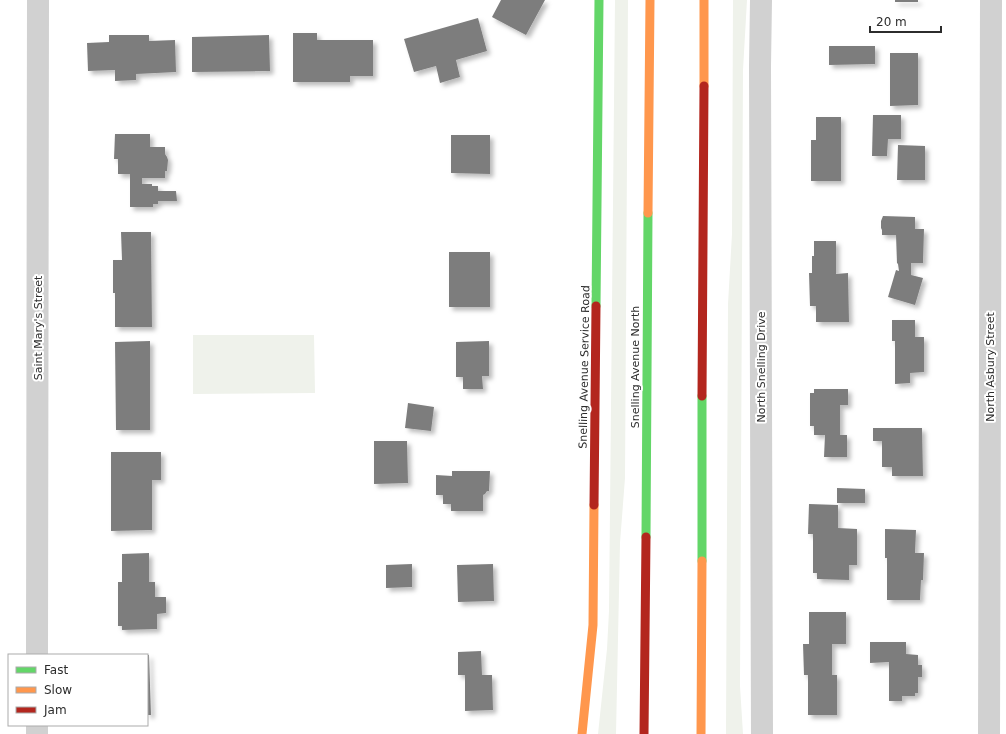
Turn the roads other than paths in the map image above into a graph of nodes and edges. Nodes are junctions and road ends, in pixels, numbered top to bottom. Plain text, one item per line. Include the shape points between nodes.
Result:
1 (38, 0) edge
2 (599, 0) edge
3 (650, 0) edge
4 (704, 0) edge
5 (761, 0) edge
6 (991, 0) edge
7 (37, 654) edge
8 (582, 734) edge
9 (644, 734) edge
10 (701, 734) edge
11 (762, 734) edge
12 (989, 734) edge

1 - 7 street, Saint Mary's Street
2 - 8 main road, Snelling Avenue Service Road via 593,625
3 - 9 main road, Snelling Avenue North
4 - 10 main road
5 - 11 street, North Snelling Drive
6 - 12 street, North Asbury Street

